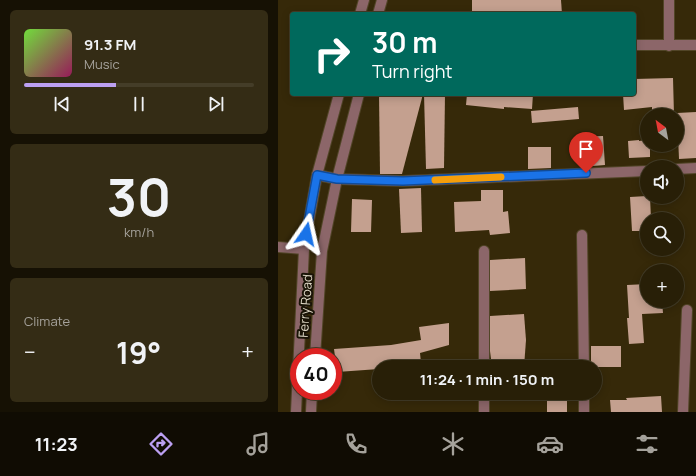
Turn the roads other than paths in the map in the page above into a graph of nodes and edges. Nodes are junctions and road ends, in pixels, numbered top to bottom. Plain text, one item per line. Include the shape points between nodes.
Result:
1 (364, 0) edge
2 (382, 0) edge
3 (669, 0) edge
4 (361, 12) edge
5 (379, 12) edge
6 (636, 45) edge
7 (696, 45) edge
8 (669, 46) junction
9 (338, 96) edge
10 (358, 96) edge
11 (696, 168) edge
12 (684, 169) edge
13 (640, 171) edge
14 (317, 175) junction
15 (337, 179) junction
16 (582, 235) dead end
17 (278, 248) edge
18 (304, 249) junction
19 (484, 251) dead end
20 (687, 310) dead end
21 (315, 348) edge
22 (484, 360) edge
23 (584, 360) edge
24 (312, 400) edge
25 (484, 400) edge
26 (584, 400) edge
27 (296, 412) edge
28 (311, 412) edge
29 (484, 412) edge
30 (584, 412) edge
31 (684, 412) edge

1 - 4 street
2 - 5 street
3 - 8 street
6 - 8 street
7 - 8 street
9 - 14 street, Ferry Road
10 - 15 street, Ferry Road
11 - 12 street
13 - 15 street via 403,181
14 - 15 street
14 - 18 street, Ferry Road
15 - 21 street, Ferry Road via 322,252
16 - 23 street
17 - 18 street
18 - 27 street, Ferry Road
19 - 22 street
20 - 31 street
24 - 28 street
25 - 29 street
26 - 30 street

